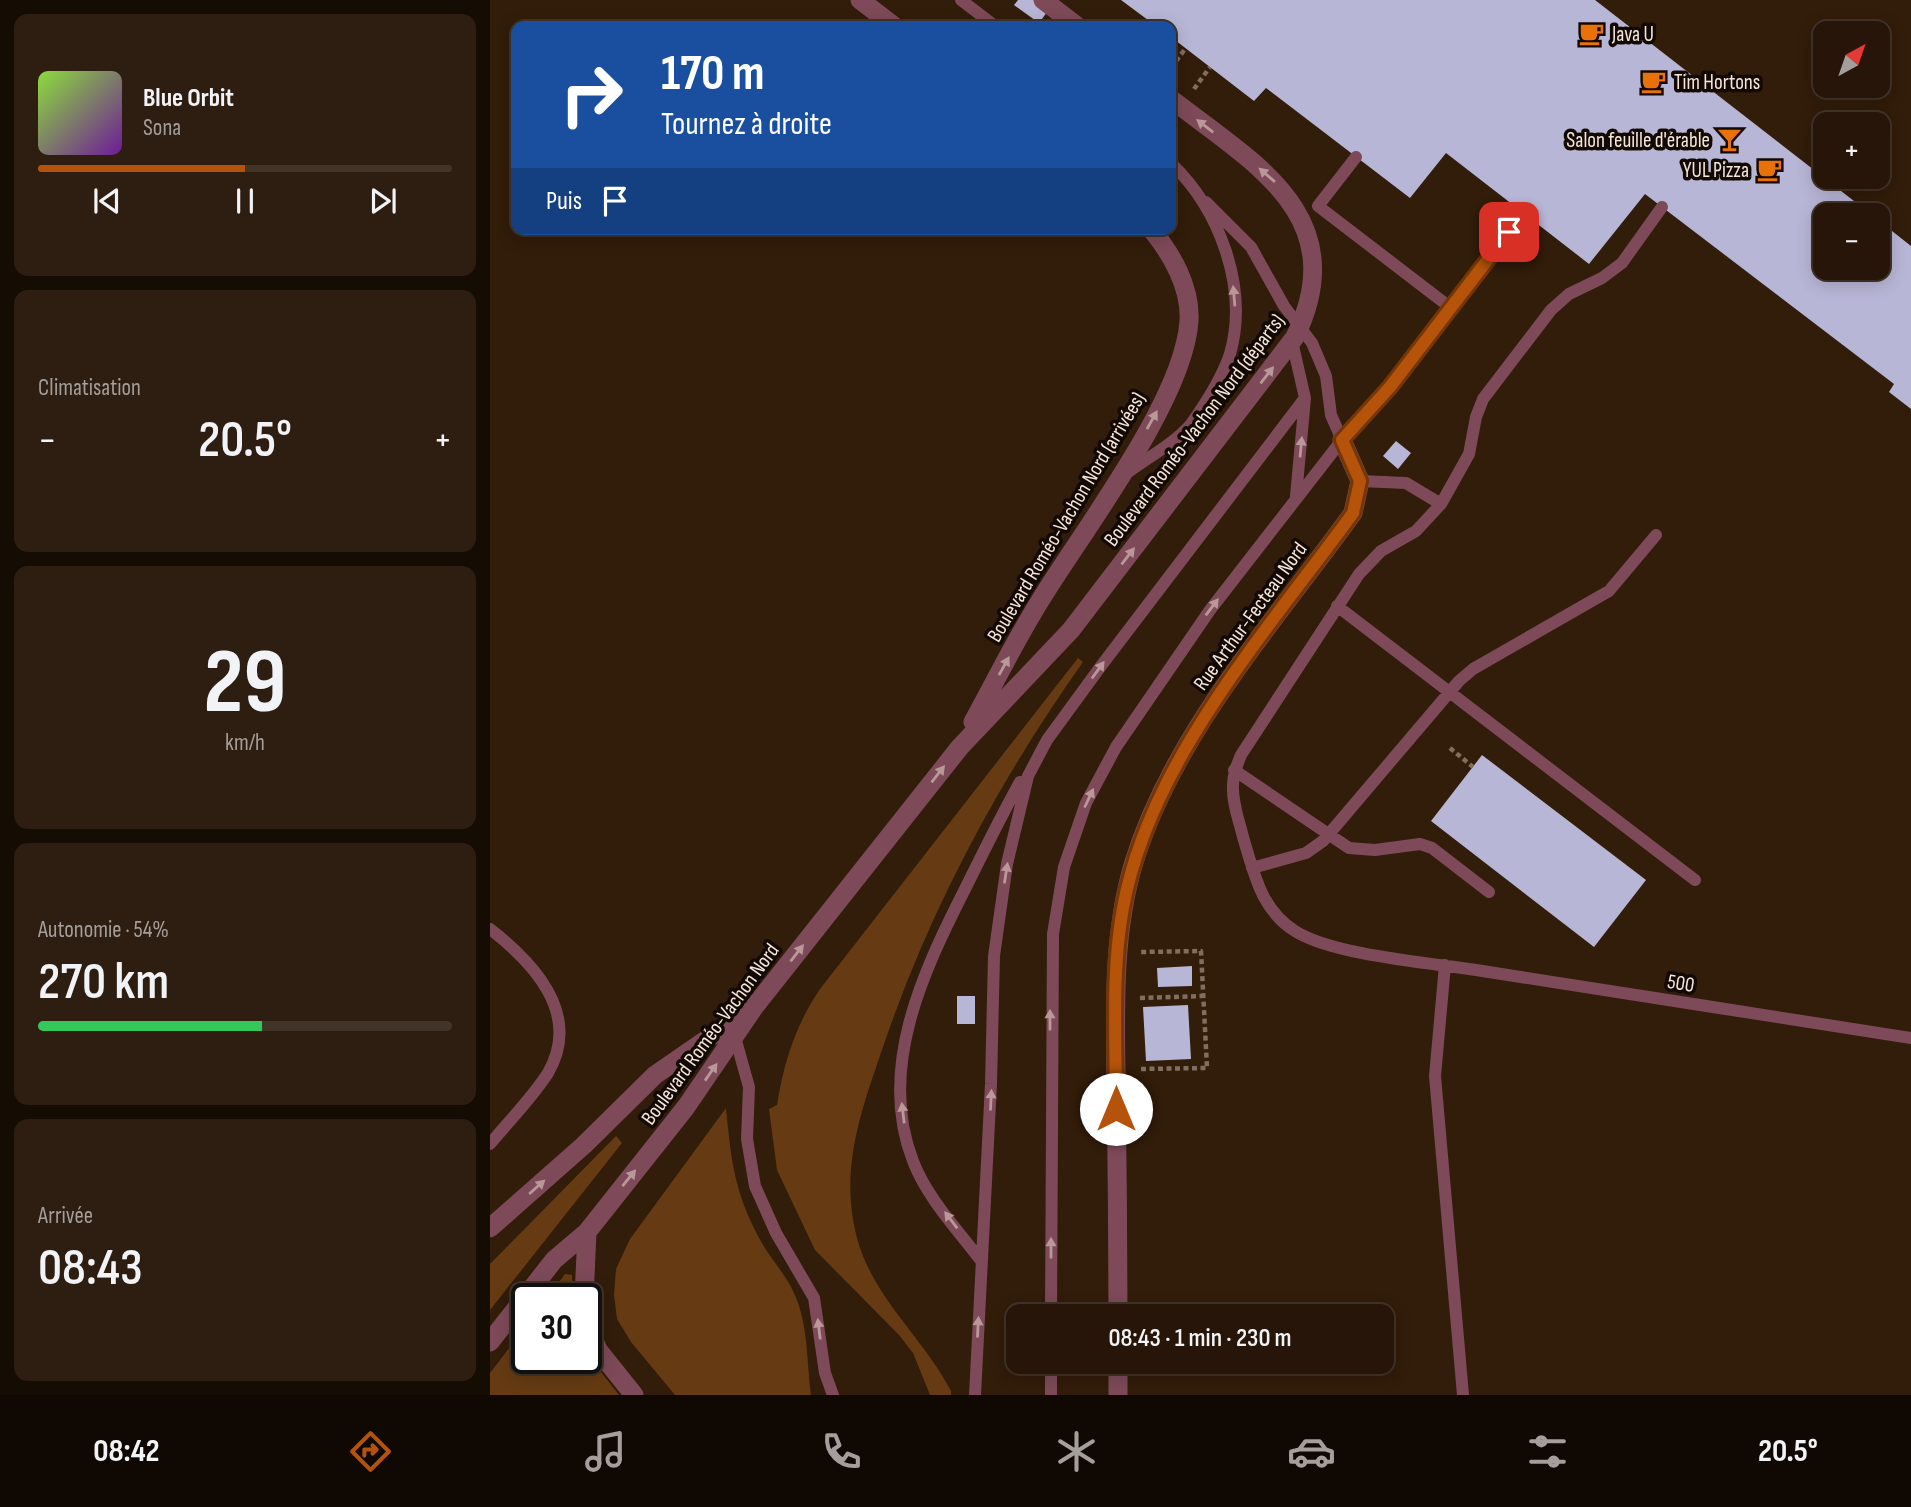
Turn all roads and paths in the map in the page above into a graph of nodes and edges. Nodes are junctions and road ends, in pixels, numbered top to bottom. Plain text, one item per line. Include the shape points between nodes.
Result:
1 (860, 0) edge
2 (961, 0) edge
3 (1043, 0) edge
4 (887, 21) edge
5 (988, 21) edge
6 (1070, 21) edge
7 (1185, 48) dead end
8 (1176, 61) edge
9 (1176, 103) edge
10 (1356, 157) dead end
11 (1176, 169) edge
12 (1200, 197) junction
13 (1662, 206) dead end
14 (1524, 213) dead end
15 (1156, 235) edge
16 (1284, 306) junction
17 (1451, 308) junction
18 (1305, 398) junction
19 (1342, 440) junction
20 (1119, 480) junction
21 (1360, 481) junction
22 (1296, 497) junction
23 (1441, 504) junction
24 (1656, 535) dead end
25 (1337, 606) junction
26 (1448, 692) junction
27 (1047, 740) junction
28 (960, 747) junction
29 (1450, 748) dead end
30 (1473, 767) dead end
31 (1234, 770) junction
32 (1328, 836) junction
33 (1252, 868) junction
34 (1695, 880) dead end
35 (1489, 892) dead end
36 (490, 929) edge
37 (1141, 952) dead end
38 (1445, 965) junction
39 (1203, 996) junction
40 (1174, 997) junction
41 (1136, 998) dead end
42 (755, 1006) junction
43 (1174, 1006) dead end
44 (735, 1037) junction
45 (1911, 1038) edge
46 (1141, 1069) dead end
47 (490, 1143) edge
48 (490, 1228) edge
49 (587, 1232) junction
50 (982, 1262) junction
51 (585, 1283) edge
52 (1051, 1304) edge
53 (1118, 1304) edge
54 (490, 1342) edge
55 (602, 1355) edge
56 (1051, 1374) edge
57 (1118, 1374) edge
58 (634, 1395) edge
59 (833, 1395) edge
60 (975, 1395) edge
61 (1051, 1395) edge
62 (1118, 1395) edge
63 (1463, 1395) edge

1 - 4 street
2 - 5 lane
3 - 6 street
7 - 8 path
28 -> 9 street, Boulevard Roméo-Vachon Nord (départs) via 1087,610 1281,357 1308,312 1315,267 1293,202 1264,172
10 - 17 lane via 1318,206
11 - 12 lane
12 - 16 lane via 1251,247
20 -> 12 lane via 1189,426 1220,379 1230,353 1236,303 1232,279 1216,226
13 - 23 lane via 1622,263 1551,310 1483,399 1469,454
14 - 17 lane
20 -> 15 street, Boulevard Roméo-Vachon Nord (arrivées) via 1166,394 1186,342 1187,298 1170,254
16 - 18 lane
16 - 19 lane via 1321,359 1331,415
17 - 19 lane
22 -> 18 lane
27 -> 18 lane
19 - 21 street
19 - 22 lane
28 -> 20 street, Boulevard Roméo-Vachon Nord (arrivées) via 1041,598
21 - 23 lane via 1406,483
21 - 53 street, Rue Arthur-Fecteau Nord via 1353,513 1178,761 1132,870 1119,934 1115,1011
52 -> 22 lane via 1051,971 1067,855 1086,803 1116,747 1180,650
23 - 25 lane via 1416,531 1370,560
24 - 26 lane via 1609,591 1473,669
25 - 26 lane
25 - 31 lane
26 - 32 lane
26 - 34 lane
50 -> 27 lane via 997,925 1022,796
50 -> 27 lane via 920,1179 911,1158 901,1098 904,1043 941,937 1005,809
42 -> 28 street, Boulevard Roméo-Vachon Nord
29 - 30 path
31 - 32 lane
31 - 33 lane, 500 via 1234,806
32 - 33 lane via 1306,853
32 - 35 lane via 1362,851 1420,844 1432,848
33 - 38 lane, 500 via 1274,914 1296,932 1319,942
36 - 47 lane via 544,980 558,1015 559,1034 547,1075
37 - 39 path via 1202,951
38 - 45 lane, 500
38 - 63 lane via 1435,1076
39 - 40 path
39 - 46 path via 1206,1068
40 - 41 path
40 - 43 path
42 - 44 street, Boulevard Roméo-Vachon Nord
48 -> 42 street via 655,1075
49 -> 44 street, Boulevard Roméo-Vachon Nord
59 -> 44 lane via 825,1373 814,1298 755,1186 747,1139 749,1087
49 - 51 street
49 - 54 street, Boulevard Roméo-Vachon Nord via 554,1261
60 -> 50 lane
55 - 58 street
56 - 61 lane
57 - 62 street

